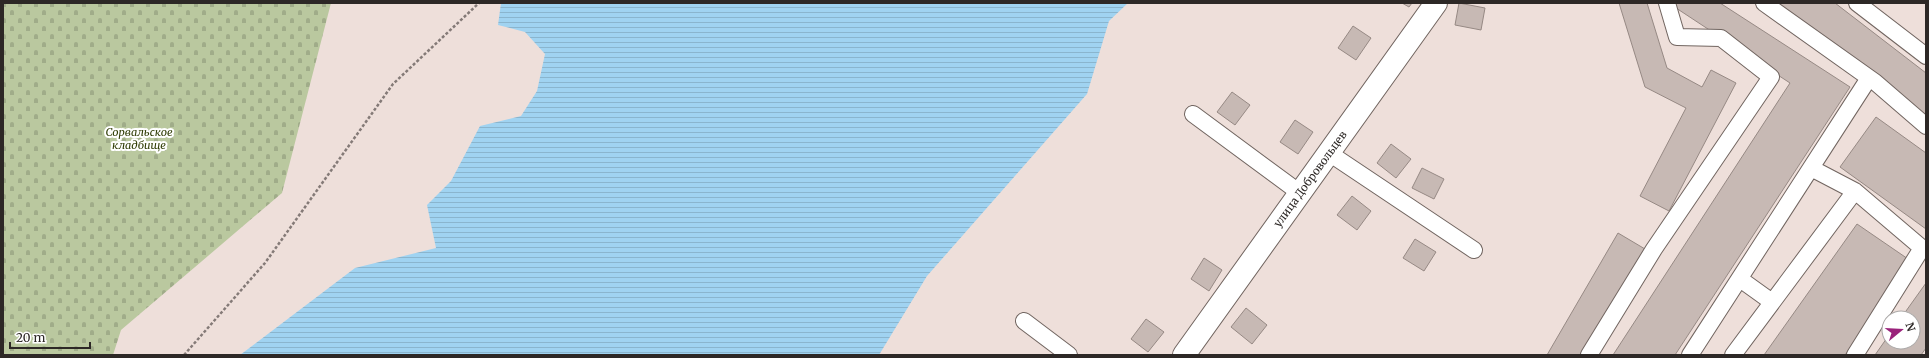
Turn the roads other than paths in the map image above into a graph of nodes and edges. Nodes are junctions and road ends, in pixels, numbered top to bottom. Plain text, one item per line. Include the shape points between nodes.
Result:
1 (1436, 3) edge
2 (1667, 3) edge
3 (1764, 3) edge
4 (1857, 3) edge
5 (1926, 56) edge
6 (1869, 78) junction
7 (1193, 114) dead end
8 (1926, 126) edge
9 (1329, 153) junction
10 (1811, 168) junction
11 (1855, 191) junction
12 (1300, 193) junction
13 (1474, 250) dead end
14 (1740, 278) junction
15 (1772, 302) junction
16 (1024, 321) dead end
17 (1194, 352) edge
18 (1069, 355) edge
19 (1589, 355) edge
20 (1690, 355) edge
21 (1733, 355) edge
22 (1855, 355) edge

1 - 9 street, улица Добровольцев
2 - 19 lane via 1677,37 1721,38 1771,77 1654,250
3 - 6 lane
4 - 5 lane
6 - 8 lane
6 - 10 lane
7 - 12 lane
9 - 12 street, улица Добровольцев
9 - 13 lane
10 - 11 lane
10 - 14 lane
11 - 15 lane
11 - 22 lane via 1922,248
12 - 17 street, улица Добровольцев
14 - 15 lane
14 - 20 lane
15 - 21 lane
16 - 18 lane

